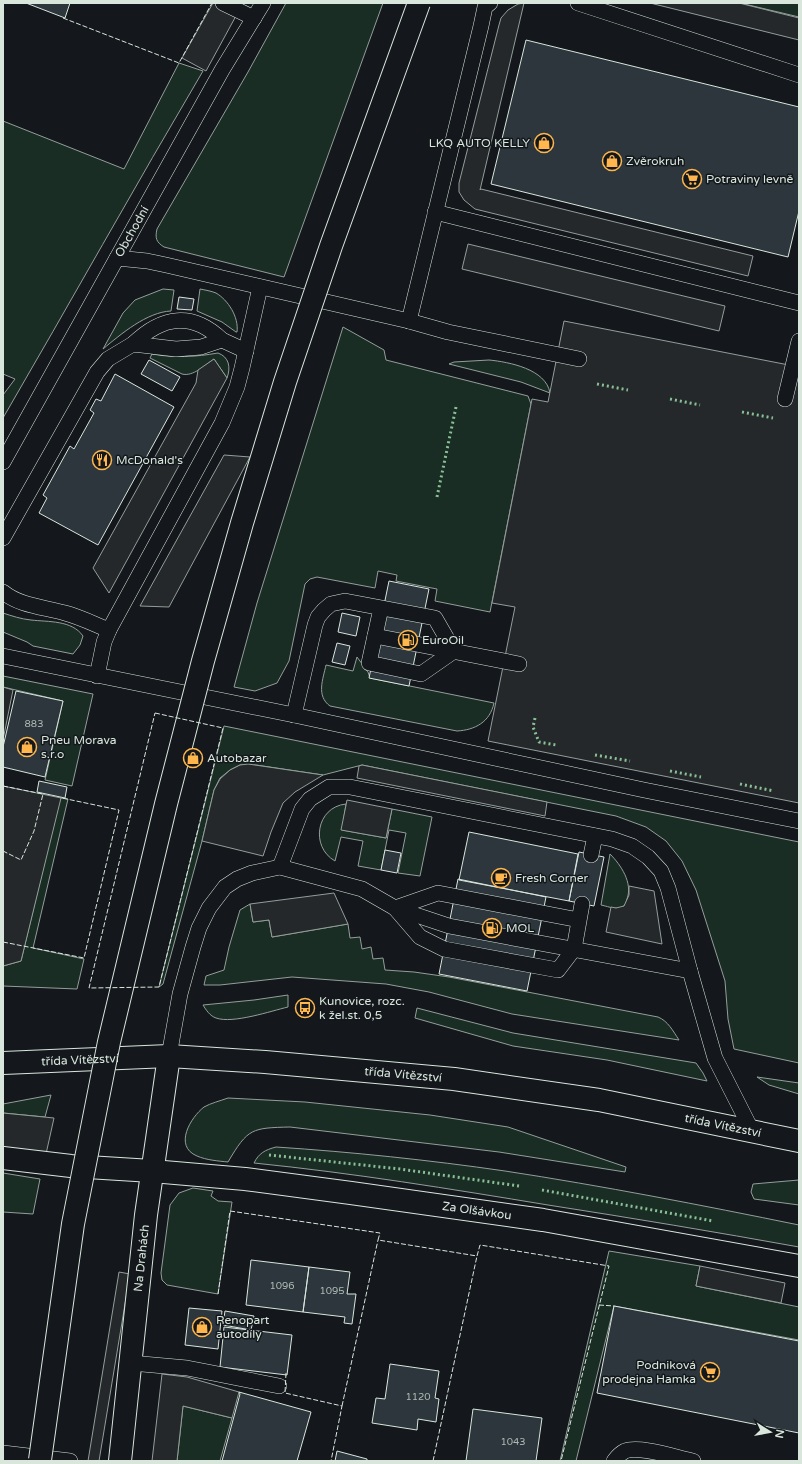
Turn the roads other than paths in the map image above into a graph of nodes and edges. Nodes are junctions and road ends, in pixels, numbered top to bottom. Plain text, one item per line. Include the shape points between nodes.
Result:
1 (223, 3) edge
2 (263, 3) edge
3 (419, 3) edge
4 (490, 3) edge
5 (578, 3) edge
6 (254, 18) junction
7 (799, 76) edge
8 (436, 212) junction
9 (117, 258) junction
10 (260, 287) junction
11 (799, 303) edge
12 (409, 322) junction
13 (222, 340) junction
14 (799, 341) edge
15 (133, 344) junction
16 (246, 351) junction
17 (579, 358) dead end
18 (785, 399) dead end
19 (3, 462) edge
20 (3, 538) edge
21 (3, 592) edge
22 (381, 608) junction
23 (109, 630) junction
24 (375, 636) junction
25 (454, 651) junction
26 (3, 656) edge
27 (519, 664) dead end
28 (97, 676) junction
29 (186, 694) junction
30 (294, 715) junction
31 (180, 719) dead end
32 (799, 820) edge
33 (595, 836) junction
34 (591, 855) dead end
35 (280, 867) junction
36 (582, 904) dead end
37 (395, 908) junction
38 (579, 920) junction
39 (574, 949) junction
40 (690, 971) junction
41 (169, 1056) junction
42 (3, 1063) edge
43 (752, 1131) junction
44 (799, 1141) edge
45 (3, 1158) edge
46 (152, 1171) junction
47 (799, 1266) edge
48 (131, 1363) junction
49 (280, 1386) dead end
50 (3, 1453) edge
51 (40, 1461) edge
52 (70, 1461) edge
53 (120, 1461) edge
54 (614, 1461) edge
55 (693, 1461) edge

1 - 6 lane
2 - 6 lane, Obchodní
3 - 51 main road, bridge via 285,382 203,661 109,1042 73,1224
4 - 8 lane via 485,7
5 - 7 lane
6 - 9 lane, Obchodní via 222,70
8 - 11 lane
8 - 12 lane
9 - 10 lane via 147,261
9 - 19 lane, Obchodní
10 - 12 lane
10 - 16 lane
12 - 17 lane
13 - 15 lane via 201,347 176,349
13 - 15 lane via 203,325 181,321 156,326
13 - 16 lane
14 - 18 lane
15 - 20 lane via 108,359 97,372
16 - 23 lane via 237,387 222,423
21 - 23 lane via 12,599 64,612
22 - 24 lane
22 - 25 lane via 435,618
22 - 30 lane via 345,601 332,604 321,613 315,625
23 - 28 lane
24 - 25 lane
24 - 25 lane via 369,663 421,674
25 - 27 lane
26 - 28 lane
28 - 29 lane
29 - 30 lane
29 - 31 lane
30 - 32 lane via 615,784
33 - 34 lane
33 - 35 lane via 350,787 329,787 310,799 302,808
33 - 40 lane via 632,846 648,857 661,871
35 - 37 lane via 362,889
35 - 41 lane via 237,879 225,887 209,908 199,928 180,994
36 - 38 lane
37 - 38 lane via 438,893
37 - 39 lane via 449,926
37 - 39 lane via 420,937 444,949 558,970
38 - 39 lane
39 - 40 lane
40 - 43 lane via 715,1058
41 - 42 main road, třída Vítězství
41 - 43 main road, třída Vítězství via 454,1078 599,1100
41 - 46 main road, Na Drahách
43 - 44 main road, třída Vítězství
45 - 46 main road, Za Olšávkou via 71,1166
46 - 47 main road, Za Olšávkou via 283,1184 543,1220
46 - 48 main road, Na Drahách
48 - 49 lane via 187,1368
48 - 53 main road, Na Drahách
50 - 52 lane
54 - 55 lane via 626,1451 636,1449

